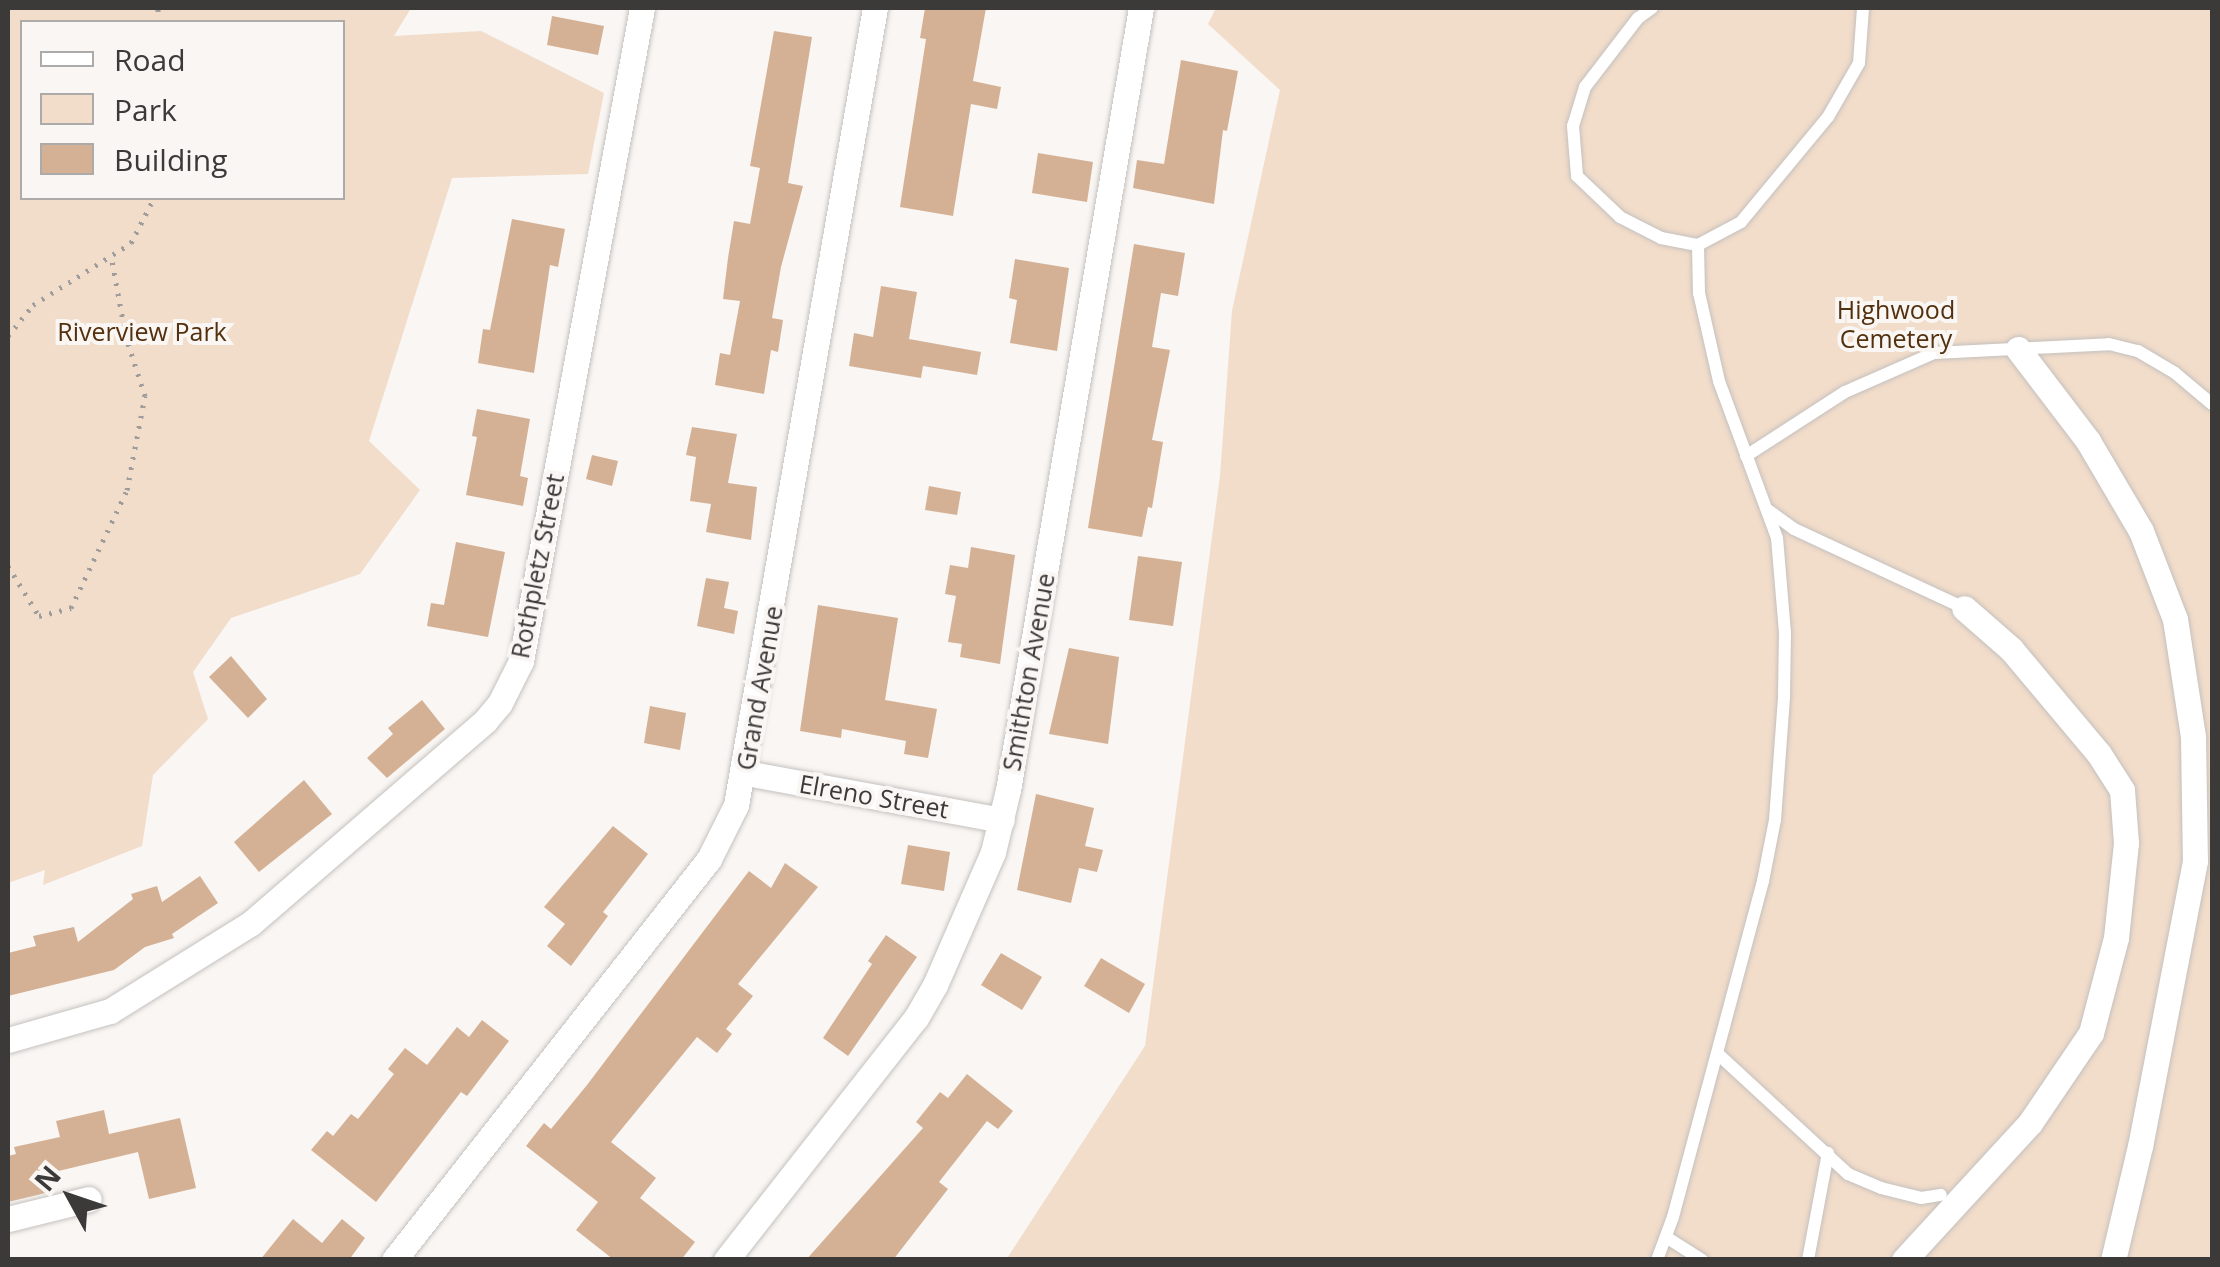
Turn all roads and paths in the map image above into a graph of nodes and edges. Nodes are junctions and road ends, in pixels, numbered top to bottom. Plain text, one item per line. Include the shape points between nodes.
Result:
1 (642, 8) edge
2 (875, 8) edge
3 (1141, 8) edge
4 (1652, 8) edge
5 (1863, 8) edge
6 (153, 200) edge
7 (1698, 245) junction
8 (112, 255) junction
9 (8, 336) edge
10 (2018, 348) junction
11 (2212, 404) edge
12 (1746, 456) junction
13 (1766, 509) junction
14 (8, 566) edge
15 (1964, 608) joint
16 (746, 773) junction
17 (1002, 820) junction
18 (8, 1040) edge
19 (1718, 1054) junction
20 (1828, 1153) junction
21 (1952, 1194) junction
22 (89, 1199) dead end
23 (8, 1219) edge
24 (1666, 1237) junction
25 (1908, 1258) edge
26 (394, 1260) edge
27 (726, 1260) edge
28 (1657, 1260) edge
29 (1702, 1260) edge
30 (1808, 1260) edge
31 (2113, 1260) edge

1 - 18 street, Rothpletz Street via 521,662 500,703 250,924 110,1012
2 - 16 street, Grand Avenue
3 - 17 street, Smithton Avenue
4 - 7 lane via 1585,87 1573,126 1577,176 1620,217 1661,238
5 - 7 lane via 1859,64 1828,117 1741,222
6 - 8 path via 131,243
7 - 12 lane via 1699,293 1718,381
8 - 9 path via 32,305
8 - 14 path via 126,337 145,396 127,490 71,608 40,616
10 - 11 lane via 2109,344 2138,351
10 - 12 lane via 1934,353 1845,392
10 - 31 street via 2088,440 2141,531 2175,619 2193,737 2196,861
12 - 13 lane
13 - 15 lane via 1794,529
13 - 19 lane via 1777,538 1786,634 1779,773 1763,881
15 - 21 street via 2011,649 2099,754 2122,790 2126,843 2116,938 2091,1033 2030,1123
16 - 17 street, Elreno Street
16 - 26 street, Grand Avenue via 708,860
17 - 27 street, Smithton Avenue via 926,1001
19 - 20 lane
19 - 24 lane
20 - 21 lane via 1848,1174 1881,1188 1922,1198
20 - 30 lane
21 - 25 street
22 - 23 street
24 - 28 lane
24 - 29 lane

